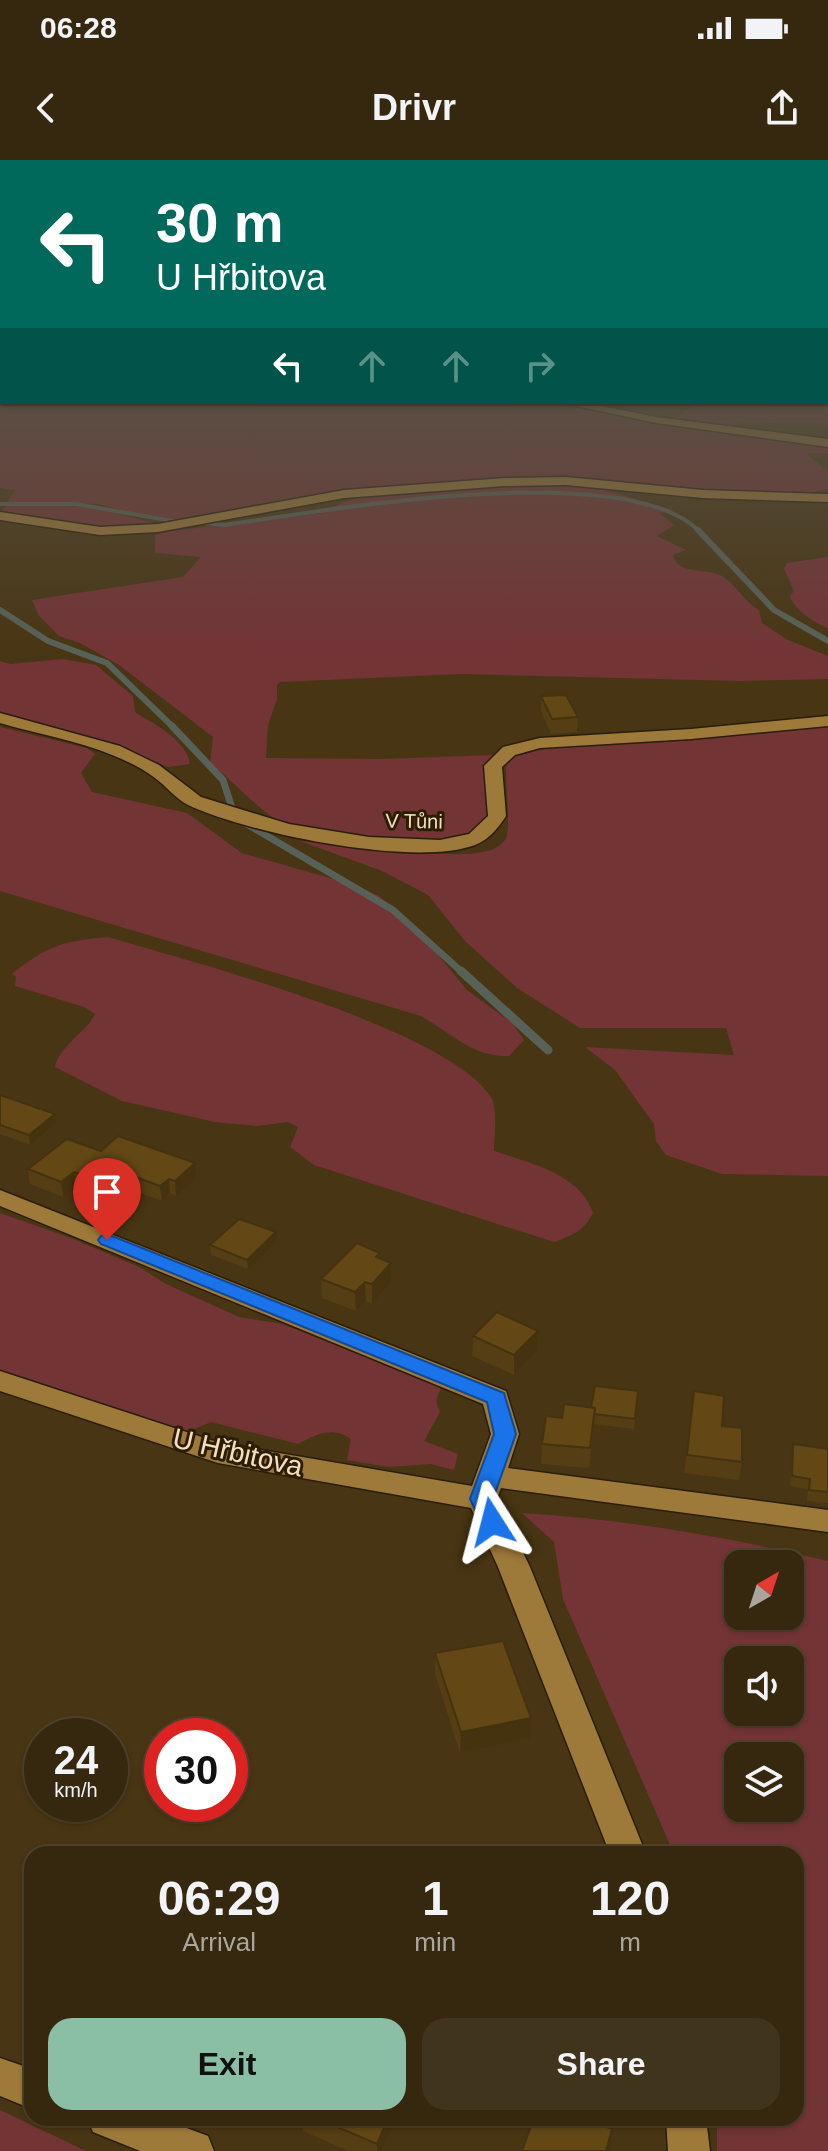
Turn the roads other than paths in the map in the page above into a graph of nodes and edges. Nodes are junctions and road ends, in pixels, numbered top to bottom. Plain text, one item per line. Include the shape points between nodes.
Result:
1 (828, 498) edge
2 (0, 516) edge
3 (0, 718) edge
4 (828, 721) edge
5 (0, 1197) edge
6 (0, 1381) edge
7 (486, 1488) junction
8 (828, 1521) edge
9 (625, 1846) edge
10 (0, 2077) edge
11 (24, 2086) edge
12 (128, 2126) edge
13 (687, 2126) edge
14 (193, 2151) edge
15 (689, 2151) edge

1 - 2 street via 703,494 566,481 344,494 158,528 100,531
3 - 4 street, V Tůni via 128,755 191,799 220,811 270,825 427,847 485,833 497,816 493,766 509,751 540,743
5 - 7 street via 496,1398 505,1434
6 - 7 street, U Hřbitova via 218,1453
7 - 8 street, U Hřbitova
7 - 9 street
10 - 11 street
12 - 14 street
13 - 15 street

